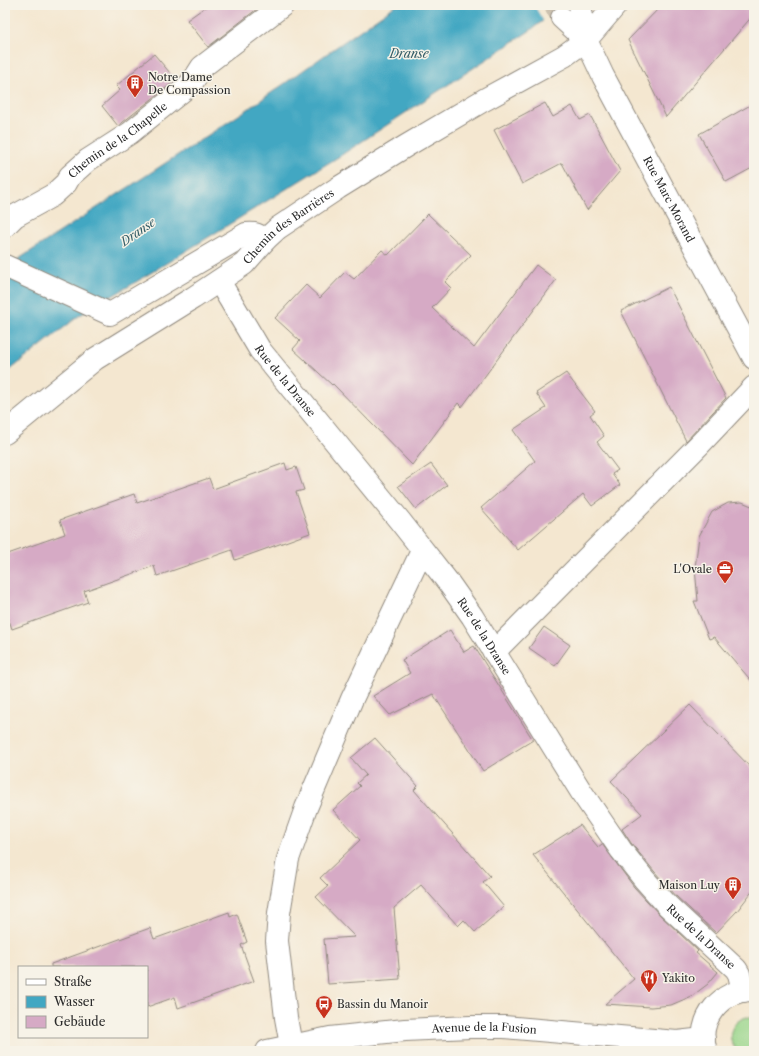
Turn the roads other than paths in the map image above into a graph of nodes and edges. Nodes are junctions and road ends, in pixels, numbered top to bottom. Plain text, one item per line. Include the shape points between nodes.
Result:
1 (283, 5) edge
2 (580, 5) tunnel mouth
3 (616, 5) edge
4 (562, 18) tunnel mouth
5 (586, 40) junction
6 (5, 226) edge
7 (265, 240) junction
8 (5, 266) edge
9 (219, 281) junction
10 (754, 358) edge
11 (754, 387) edge
12 (5, 433) edge
13 (422, 551) junction
14 (494, 652) junction
15 (750, 989) edge
16 (291, 1045) junction
17 (332, 1045) edge
18 (705, 1045) edge
19 (267, 1051) edge

1 - 6 street, Chemin de la Chapelle via 202,67 186,88 130,133 80,167 53,196 14,216
2 - 5 street
3 - 5 street, Chemin des Barrières
4 - 5 street
5 - 7 street, Chemin des Barrières via 564,56 484,100 338,188 278,228
5 - 10 street, Rue Marc Morand
7 - 8 street via 258,234 246,234 110,314
7 - 9 street, Chemin des Barrières via 244,264
9 - 12 street, Chemin des Barrières via 95,359
9 - 13 street, Rue de la Dranse via 260,350
11 - 14 street
13 - 14 street, Rue de la Dranse via 448,582
13 - 16 street via 352,699 306,808 288,859 277,941
14 - 15 street, Rue de la Dranse via 620,850 668,906 736,969
15 - 18 street via 729,995 713,1008 705,1022
16 - 17 street, Avenue de la Fusion
16 - 19 street, Avenue de la Fusion
17 - 18 street, Avenue de la Fusion via 405,1030 504,1027

